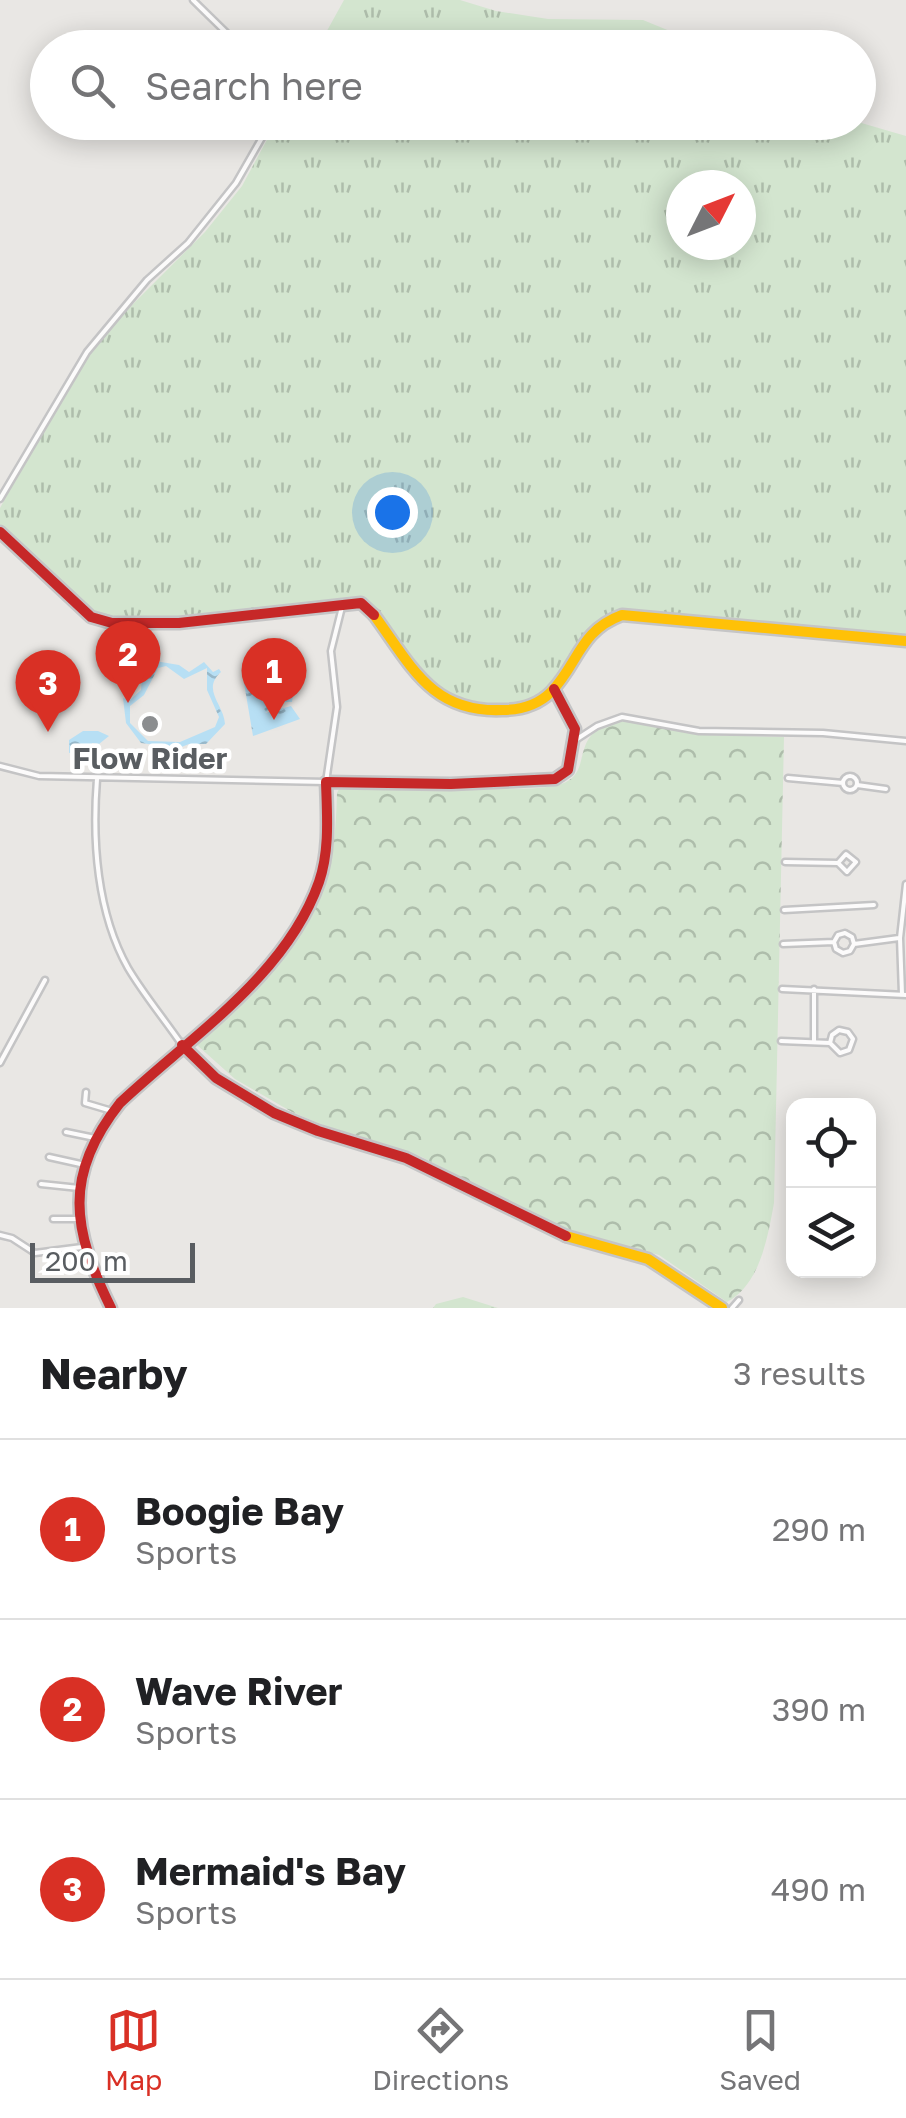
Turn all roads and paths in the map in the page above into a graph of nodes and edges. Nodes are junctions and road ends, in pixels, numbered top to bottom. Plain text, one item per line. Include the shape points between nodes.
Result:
1 (192, 0) edge
2 (223, 30) edge
3 (261, 140) edge
4 (0, 499) edge
5 (0, 532) edge
6 (342, 603) junction
7 (906, 641) edge
8 (554, 688) junction
9 (574, 741) junction
10 (906, 741) edge
11 (0, 766) edge
12 (97, 778) junction
13 (788, 778) dead end
14 (326, 782) junction
15 (843, 783) junction
16 (857, 785) junction
17 (886, 790) dead end
18 (785, 862) dead end
19 (838, 863) dead end
20 (906, 884) edge
21 (874, 905) dead end
22 (784, 910) dead end
23 (900, 938) junction
24 (834, 942) junction
25 (783, 944) dead end
26 (854, 944) junction
27 (45, 980) dead end
28 (782, 989) dead end
29 (814, 989) junction
30 (904, 994) edge
31 (781, 1041) dead end
32 (814, 1042) junction
33 (830, 1043) junction
34 (182, 1045) junction
35 (0, 1063) edge
36 (86, 1092) dead end
37 (113, 1112) junction
38 (66, 1132) dead end
39 (96, 1138) junction
40 (49, 1157) dead end
41 (84, 1164) junction
42 (41, 1184) dead end
43 (79, 1188) junction
44 (53, 1220) dead end
45 (78, 1220) junction
46 (0, 1235) edge
47 (82, 1248) junction
48 (739, 1300) dead end
49 (111, 1308) edge
50 (722, 1308) edge
51 (732, 1308) edge

1 - 2 street
3 - 4 street via 188,243 87,352
5 - 6 main road via 104,622 179,622
6 - 8 main road via 372,612 445,699 512,712
6 - 14 street via 331,652 337,706
7 - 8 main road via 622,615 592,629
8 - 9 main road via 574,722
9 - 10 street via 622,717 710,732 823,732
9 - 14 main road via 568,770 555,779
11 - 12 street via 39,776
12 - 14 street
12 - 34 street via 98,865 110,926 129,970
13 - 15 street
14 - 34 main road via 324,860 296,931
15 - 16 street via 849,790
15 - 16 street via 851,776
16 - 17 street
18 - 19 street
20 - 23 street
21 - 22 street
23 - 26 street
23 - 30 street
24 - 25 street
24 - 26 street via 843,953
24 - 26 street via 845,933
27 - 35 street
28 - 29 street
29 - 30 street
29 - 32 street
31 - 32 street
32 - 33 street
33 - 33 street via 844,1053 853,1039 840,1030
34 - 37 main road
34 - 50 main road via 216,1078 274,1114 406,1158 562,1235 648,1259
36 - 37 street via 84,1102
37 - 39 main road
38 - 39 street
39 - 41 main road
40 - 41 street
41 - 43 main road
42 - 43 street
43 - 45 main road
44 - 45 street
45 - 47 main road
46 - 47 street via 35,1254
47 - 49 main road
48 - 51 street

